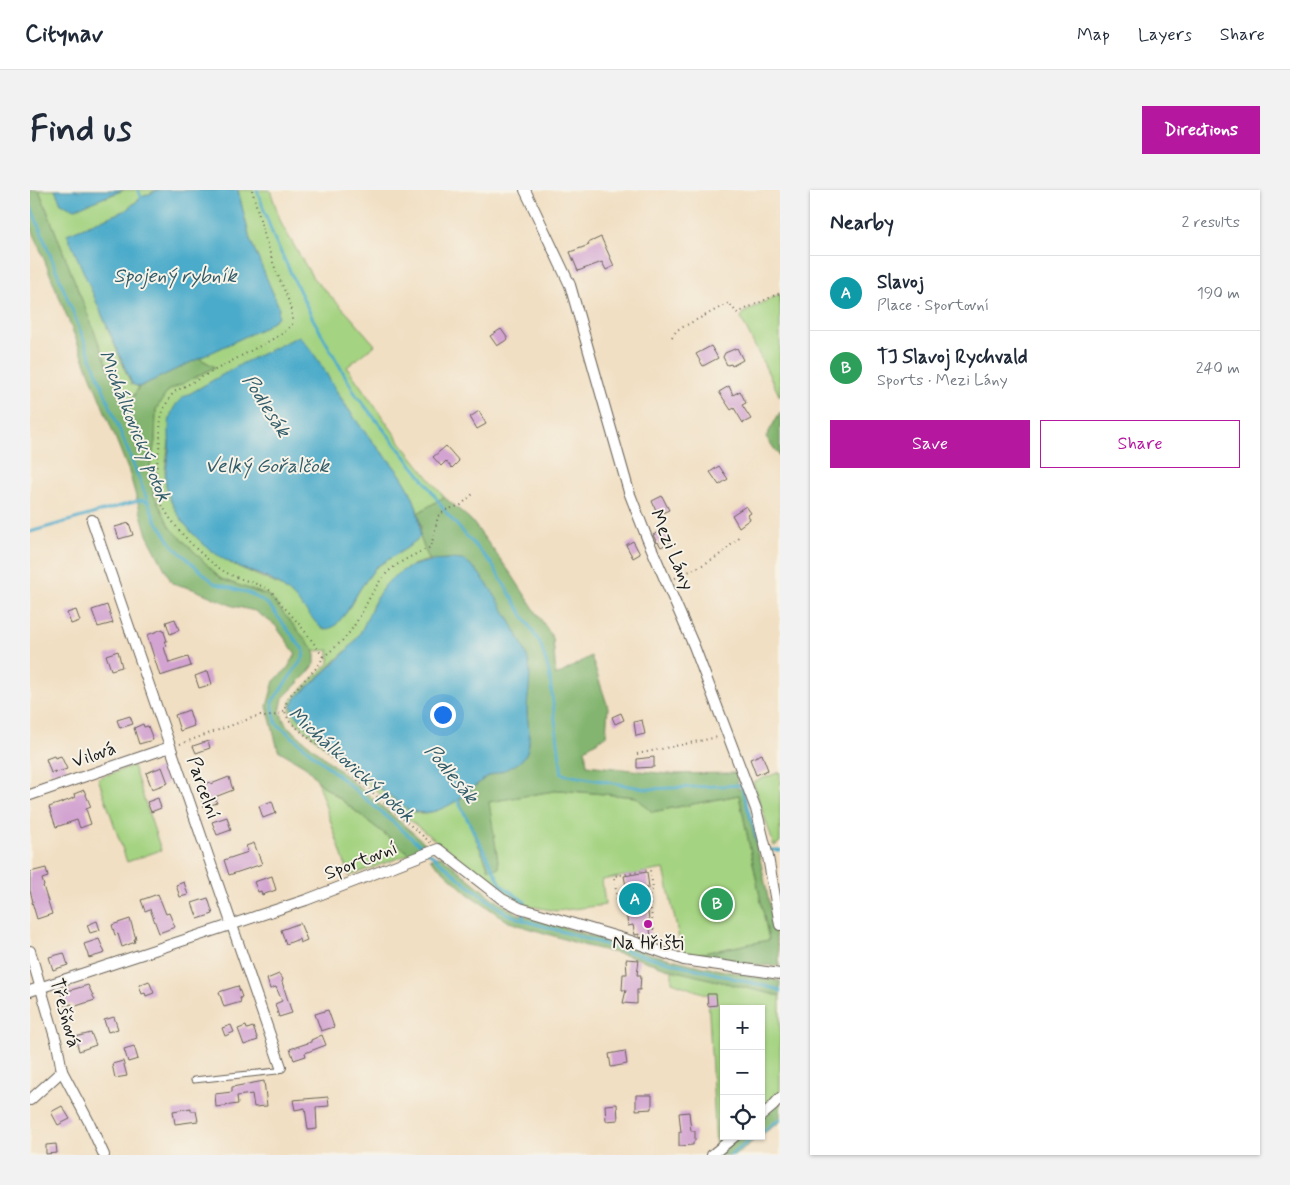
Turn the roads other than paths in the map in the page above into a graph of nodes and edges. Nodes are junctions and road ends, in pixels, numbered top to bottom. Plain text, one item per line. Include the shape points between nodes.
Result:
1 (525, 190) edge
2 (92, 520) dead end
3 (170, 747) junction
4 (30, 795) edge
5 (231, 925) junction
6 (780, 925) edge
7 (30, 951) edge
8 (780, 974) edge
9 (41, 988) junction
10 (30, 991) edge
11 (281, 1067) joint
12 (62, 1072) junction
13 (194, 1080) dead end
14 (780, 1098) edge
15 (30, 1100) edge
16 (765, 1113) edge
17 (731, 1140) edge
18 (104, 1155) edge
19 (712, 1155) edge

1 - 6 street, Mezi Lány via 570,286 620,467 646,538 694,646 756,809
2 - 3 street, Parcelní
3 - 4 street, Vilová
3 - 5 street, Parcelní
5 - 8 street, Sportovní via 435,850 502,899 520,908 698,963
5 - 9 street, Sportovní
5 - 11 street, Parcelní
7 - 9 street, Třešňová
9 - 10 street, Sportovní
9 - 12 street, Třešňová
11 - 13 lane via 277,1071
12 - 15 street, Třešňová
12 - 18 street
14 - 16 street
17 - 19 street

